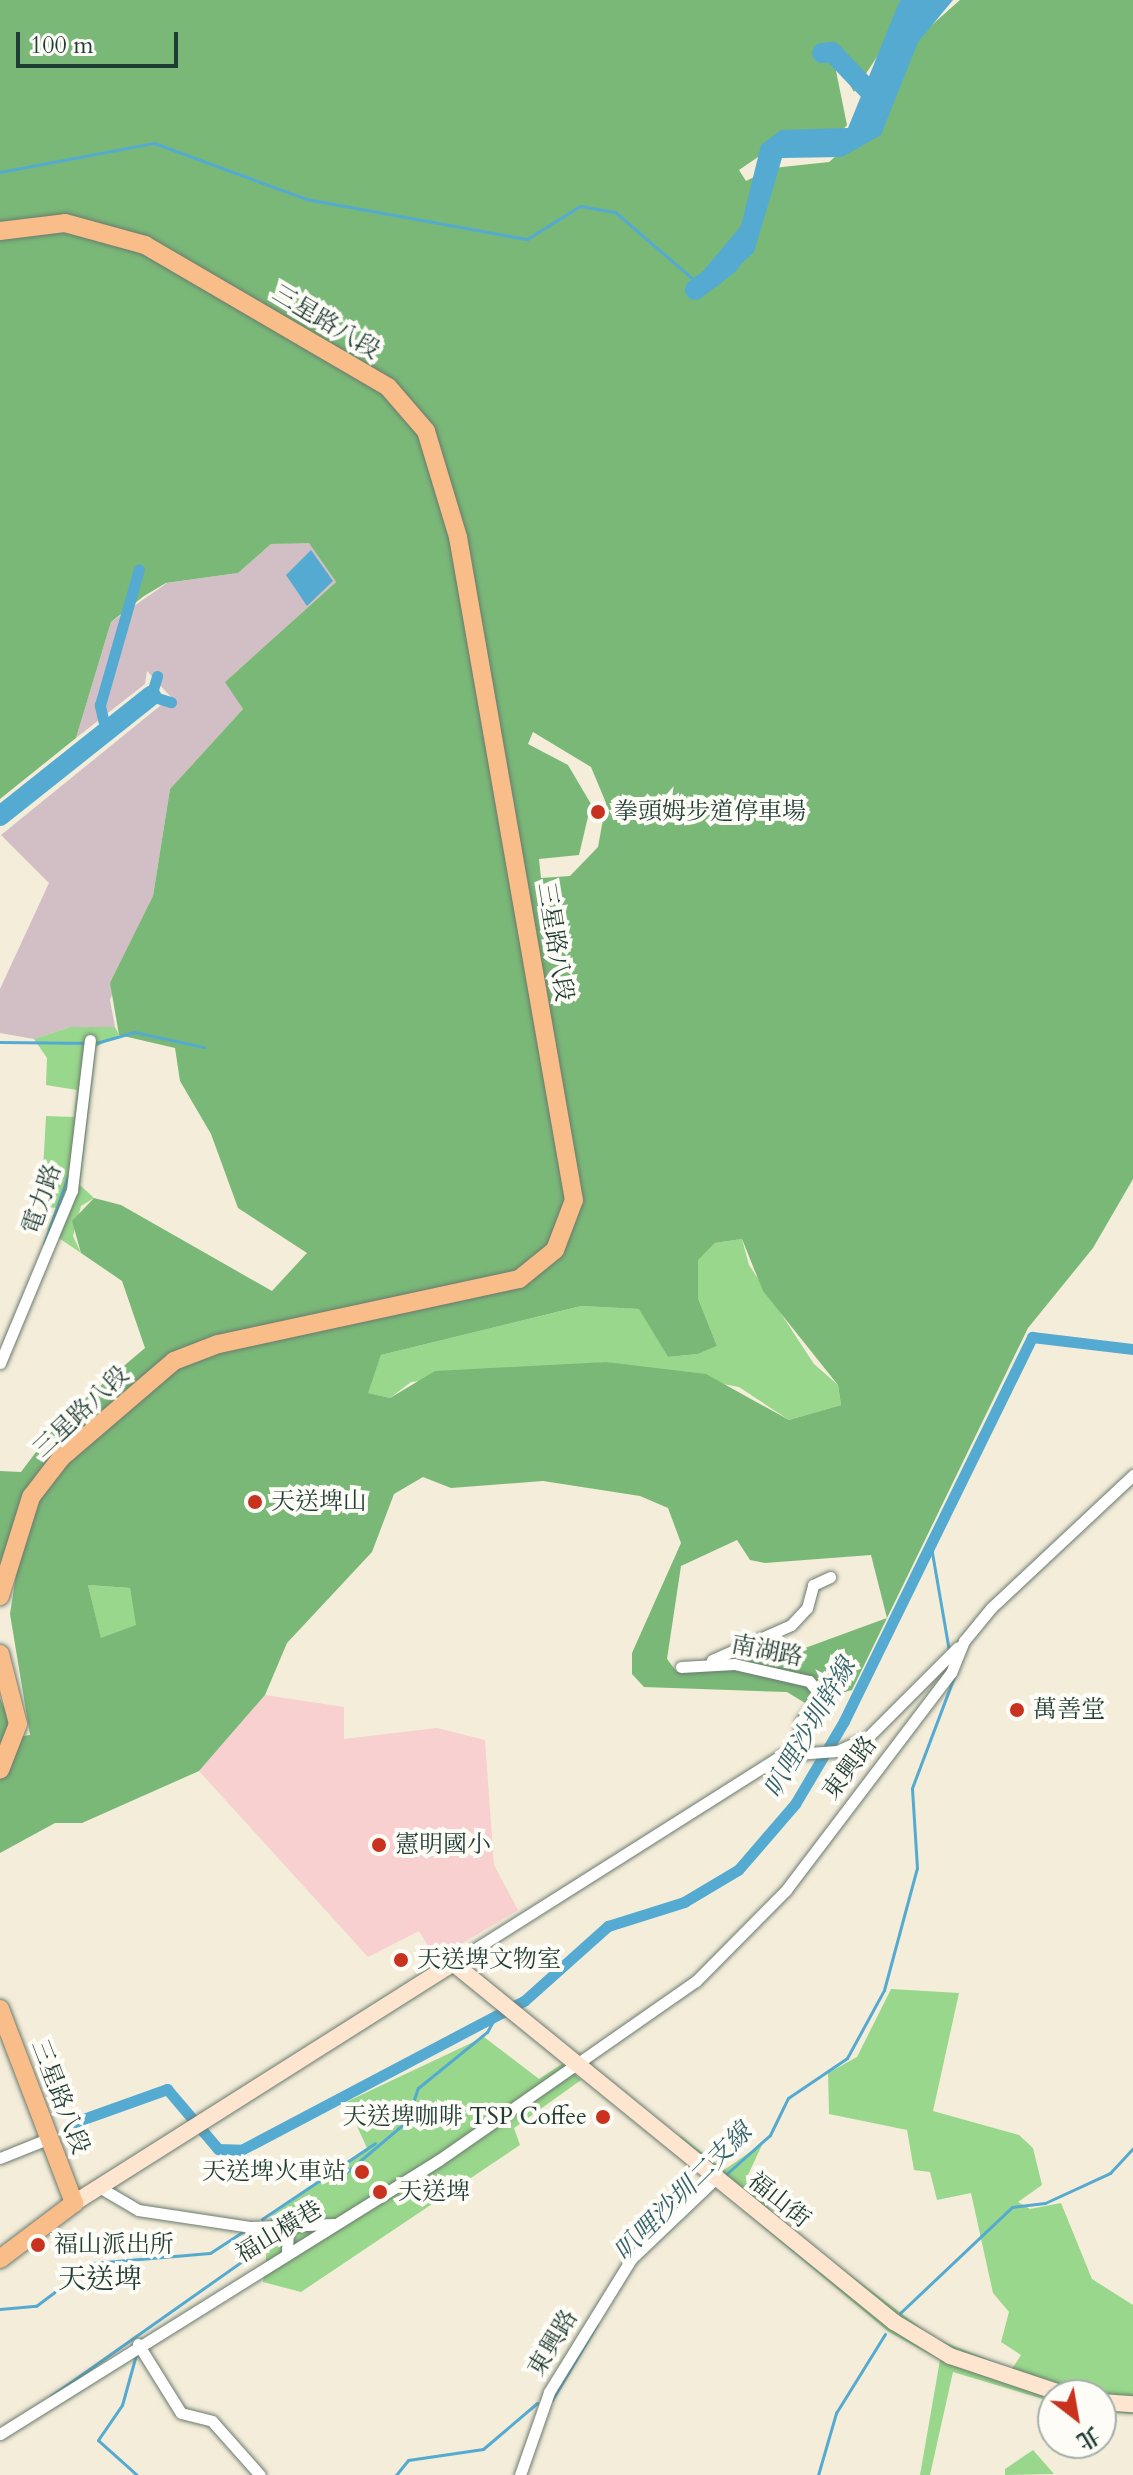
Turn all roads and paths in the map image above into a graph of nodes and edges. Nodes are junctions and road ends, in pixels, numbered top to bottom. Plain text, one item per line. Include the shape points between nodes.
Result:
1 (0, 231) edge
2 (90, 1040) dead end
3 (0, 1363) edge
4 (1133, 1475) edge
5 (830, 1577) dead end
6 (0, 1596) edge
7 (964, 1641) junction
8 (0, 1654) edge
9 (700, 1664) junction
10 (681, 1667) dead end
11 (798, 1752) junction
12 (0, 1770) edge
13 (453, 1963) junction
14 (0, 2009) edge
15 (578, 2064) junction
16 (50, 2138) junction
17 (0, 2158) edge
18 (715, 2179) junction
19 (99, 2187) junction
20 (74, 2203) junction
21 (334, 2224) junction
22 (288, 2225) junction
23 (287, 2253) junction
24 (0, 2259) edge
25 (138, 2344) junction
26 (1037, 2385) edge
27 (0, 2434) edge
28 (260, 2475) edge
29 (520, 2475) edge

1 - 6 main road, 三星路八段 via 65,223 145,245 375,379 426,431 456,523 574,1200 555,1250 519,1279 218,1344 174,1361 61,1458 31,1497
2 - 3 street, 電力路 via 72,1190
4 - 7 street, 東興路
5 - 9 street via 813,1585 807,1608 791,1625
7 - 11 street via 884,1725 837,1751
7 - 15 street, 東興路 via 951,1673 764,1916 696,1981
8 - 12 main road via 18,1724
9 - 10 street, 南湖路
9 - 11 street, 南湖路 via 734,1664 818,1688 817,1705 801,1722
11 - 13 street via 782,1755
13 - 15 street, 福山街
13 - 19 street
14 - 16 main road, 三星路八段
15 - 18 street, 福山街
15 - 21 street, 福山橫巷
16 - 17 street
16 - 20 main road, 三星路八段
18 - 26 street, 福山街 via 905,2329 950,2356
18 - 29 street, 東興路 via 631,2259 549,2392
19 - 20 street
19 - 22 street via 138,2210
20 - 24 main road
21 - 22 street
21 - 23 street, 福山橫巷
22 - 23 street
23 - 25 street, 福山橫巷
25 - 27 street, 福山橫巷
25 - 28 street via 181,2413 212,2421

